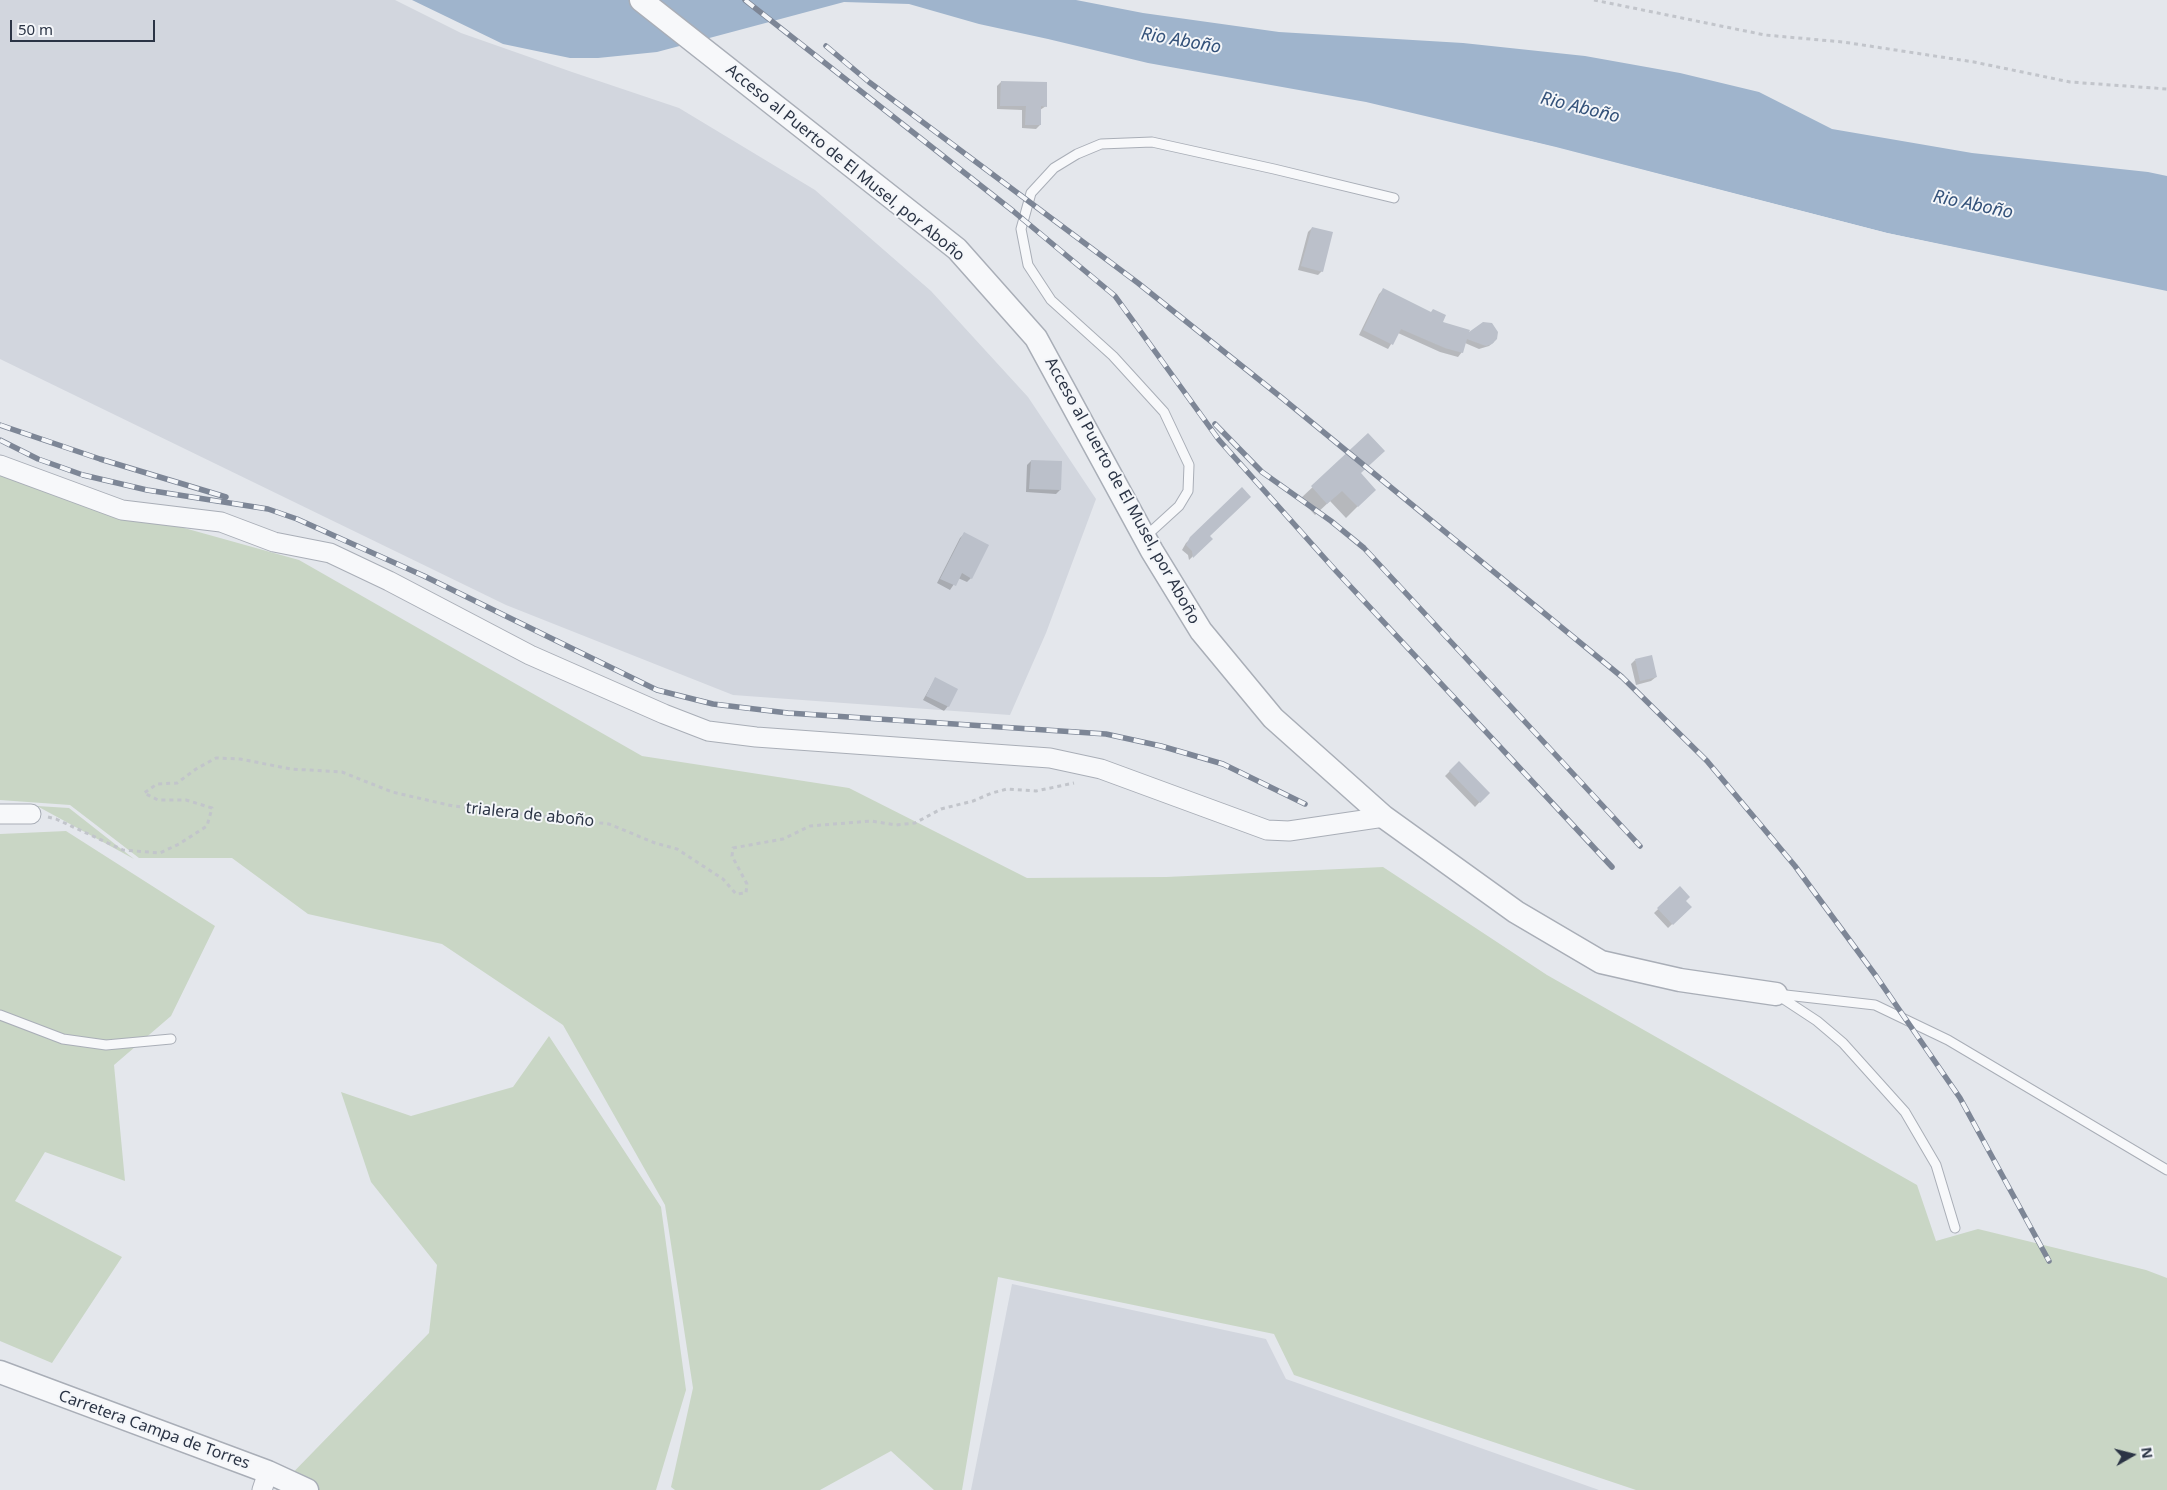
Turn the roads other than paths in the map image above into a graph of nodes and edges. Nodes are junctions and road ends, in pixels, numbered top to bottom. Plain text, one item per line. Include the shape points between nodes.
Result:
1 (641, 0) edge
2 (1394, 198) dead end
3 (0, 465) edge
4 (1145, 538) junction
5 (0, 814) edge
6 (31, 814) road end
7 (1384, 817) junction
8 (1776, 994) junction
9 (0, 1015) edge
10 (171, 1039) dead end
11 (2167, 1170) edge
12 (1955, 1228) dead end
13 (0, 1372) edge
14 (265, 1481) edge
15 (307, 1490) edge

1 - 4 street, Acceso al Puerto de El Musel, por Aboño via 957,249 1036,338
2 - 4 lane via 1152,142 1101,144 1077,154 1054,168 1031,193 1021,229 1028,265 1051,300 1113,356 1164,412 1189,465 1188,491 1179,506
3 - 7 street via 122,510 221,522 274,542 330,553 530,655 708,731 1050,758 1101,769 1267,830 1289,831
4 - 7 street, Acceso al Puerto de El Musel, por Aboño via 1201,631 1273,718
5 - 6 street
7 - 8 street, Acceso al Puerto de El Musel, por Aboño via 1516,912 1602,962 1680,980
8 - 11 lane, Acceso al Puerto de El Musel, por Aboño via 1875,1006 1948,1040
8 - 12 lane via 1843,1043 1905,1112 1936,1165
9 - 10 lane via 63,1039 98,1044
13 - 14 street, Carretera Campa de Torres
14 - 15 street, Carretera Campa de Torres

